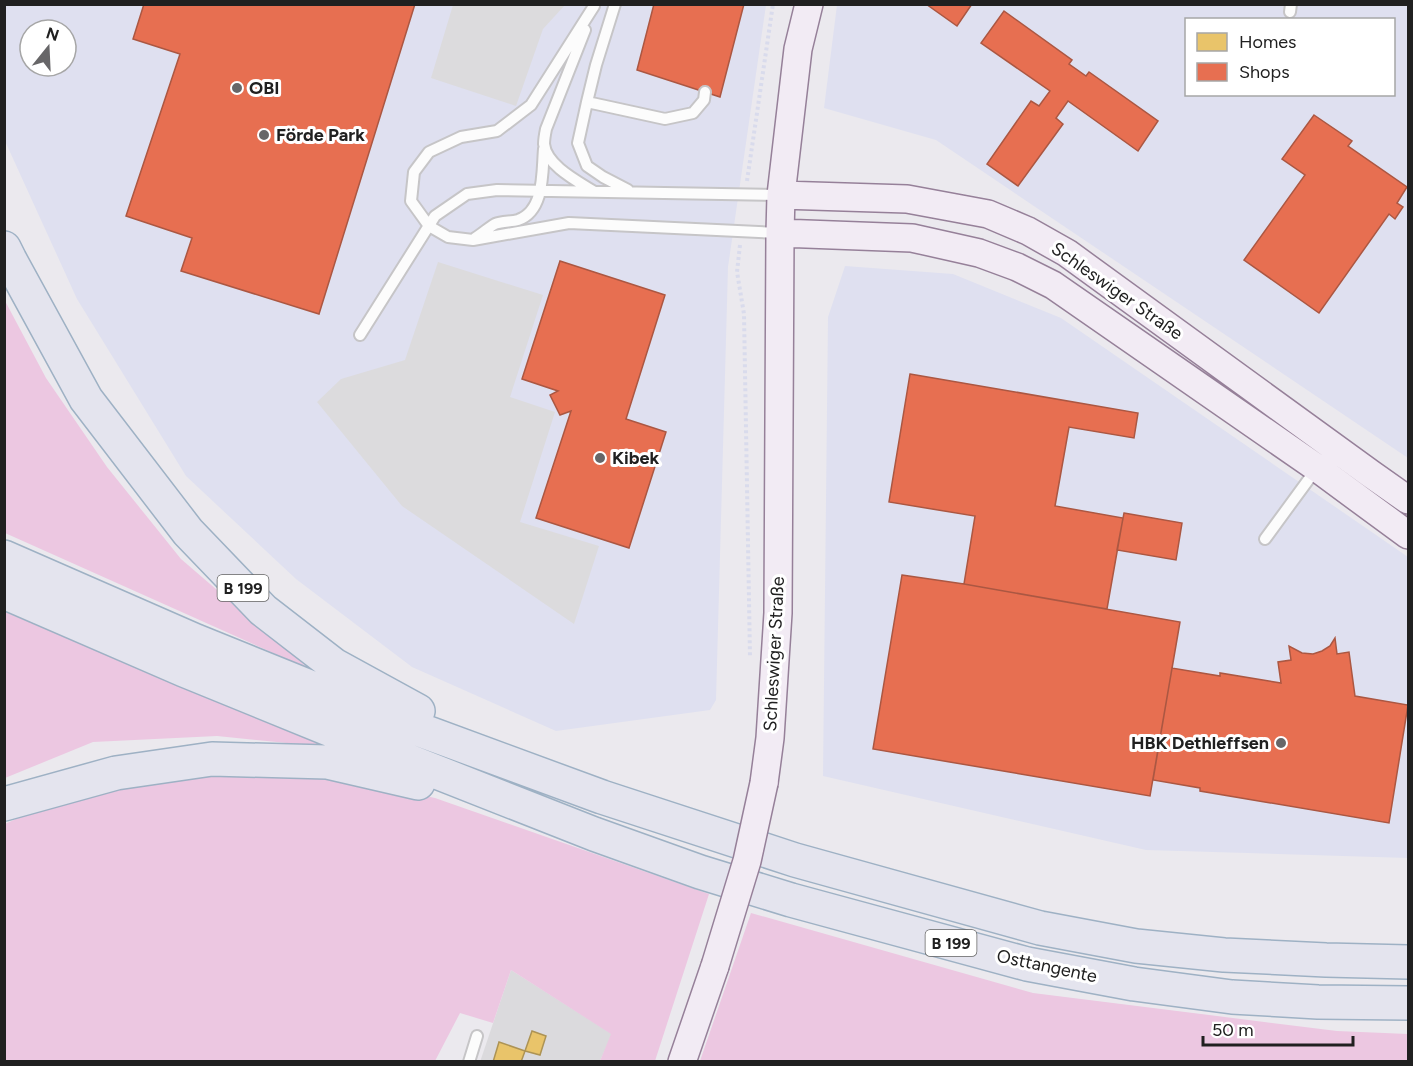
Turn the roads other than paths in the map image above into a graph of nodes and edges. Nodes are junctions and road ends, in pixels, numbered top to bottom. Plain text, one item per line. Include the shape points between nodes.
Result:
1 (615, 4) edge
2 (809, 4) edge
3 (594, 5) edge
4 (705, 92) dead end
5 (587, 102) junction
6 (544, 145) junction
7 (540, 190) junction
8 (593, 191) junction
9 (631, 191) junction
10 (781, 195) junction
11 (429, 226) junction
12 (780, 233) junction
13 (473, 240) junction
14 (4, 248) edge
15 (360, 335) dead end
16 (1325, 457) junction
17 (1408, 500) edge
18 (1408, 535) edge
19 (1265, 539) dead end
20 (4, 557) edge
21 (4, 592) edge
22 (602, 797) junction
23 (4, 804) edge
24 (594, 834) junction
25 (1408, 962) edge
26 (1408, 1003) edge
27 (477, 1036) dead end
28 (469, 1062) edge
29 (682, 1062) edge

1 - 5 lane
2 - 10 main road, Schleswiger Straße via 798,49
3 - 6 lane via 546,129
3 - 11 lane via 531,105 497,131 462,137 429,152 414,172 411,201
4 - 5 lane via 704,100 693,113 665,119
5 - 9 lane via 578,143 587,166
6 - 7 lane
6 - 8 lane via 559,168
7 - 8 lane
7 - 11 lane via 467,194 435,216
7 - 13 lane via 529,214 496,224
8 - 9 lane
9 - 10 lane
10 - 12 main road, Schleswiger Straße
10 - 16 main road, Schleswiger Straße via 908,199 988,214 1028,231 1067,253
11 - 13 lane via 448,237
11 - 15 lane
12 - 13 lane via 569,223
12 - 16 main road, Schleswiger Straße via 912,238 979,253 1017,267 1053,285
12 - 29 main road, Schleswiger Straße, bridge via 778,613 770,738 747,861
14 - 22 highway, B 199 via 86,399 188,532 263,610 334,665 408,706
16 - 17 main road, Schleswiger Straße
16 - 18 main road, Schleswiger Straße
16 - 19 lane
20 - 22 highway via 307,686
21 - 24 highway, B 199 via 184,670
22 - 25 highway, Osttangente / B 199 via 795,860 1040,928 1136,946 1224,955
23 - 24 highway via 116,773 212,759 327,762
24 - 26 highway, Osttangente / B 199 via 791,900 1027,964 1232,997
27 - 28 lane

